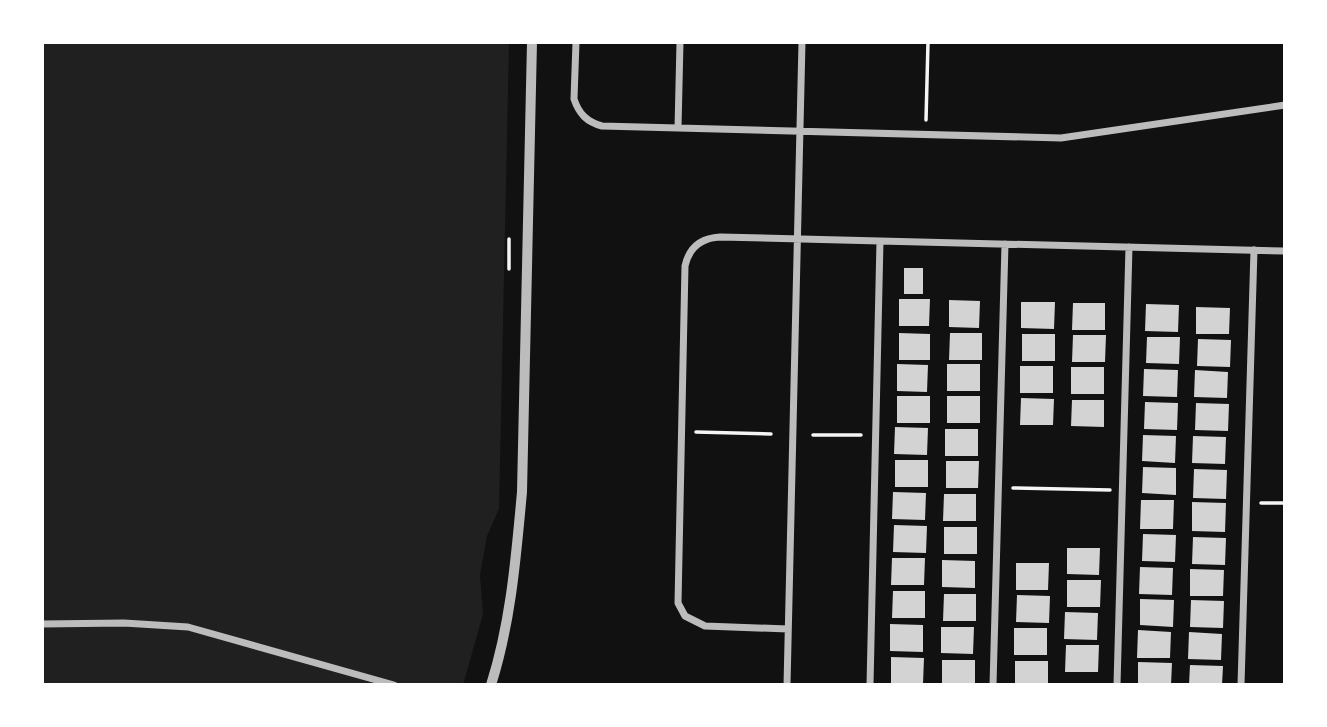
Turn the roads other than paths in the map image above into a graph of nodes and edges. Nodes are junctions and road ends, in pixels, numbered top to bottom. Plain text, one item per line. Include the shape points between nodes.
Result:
1 (533, 42) edge
2 (576, 42) edge
3 (680, 42) edge
4 (802, 42) edge
5 (1285, 105) edge
6 (678, 128) junction
7 (799, 132) junction
8 (797, 239) junction
9 (880, 241) junction
10 (1005, 244) junction
11 (1129, 247) junction
12 (1254, 250) junction
13 (1285, 251) edge
14 (42, 624) edge
15 (788, 629) junction
16 (394, 685) edge
17 (491, 685) edge
18 (787, 685) edge
19 (870, 685) edge
20 (993, 685) edge
21 (1117, 685) edge
22 (1241, 685) edge

1 - 17 street via 522,492 508,618
2 - 6 street via 575,99 587,121 602,126
3 - 6 street
4 - 7 street
5 - 7 street via 1061,138
6 - 7 street
7 - 8 street
8 - 9 street
8 - 15 street
8 - 15 street via 711,238 696,245 687,259 678,541 678,603 691,621 705,626
9 - 10 street
9 - 19 street
10 - 11 street
10 - 20 street
11 - 12 street
11 - 21 street
12 - 13 street
12 - 22 street
14 - 16 street via 188,627
15 - 18 street

